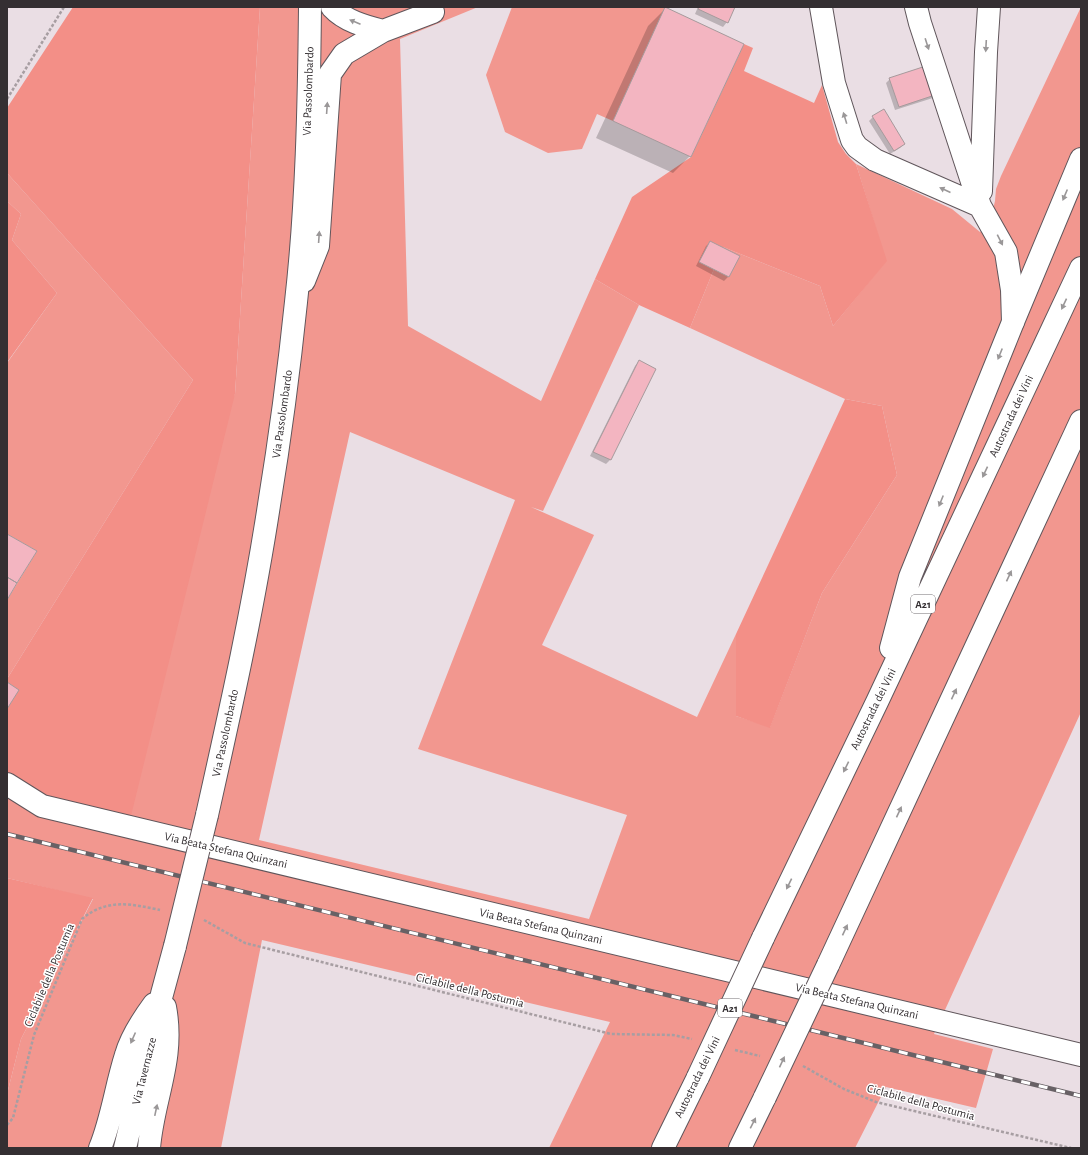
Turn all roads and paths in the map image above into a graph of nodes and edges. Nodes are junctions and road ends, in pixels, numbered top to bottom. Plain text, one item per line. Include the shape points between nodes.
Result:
1 (64, 7) edge
2 (310, 7) edge
3 (332, 7) edge
4 (821, 7) edge
5 (989, 7) edge
6 (914, 8) edge
7 (434, 9) edge
8 (383, 31) junction
9 (7, 99) edge
10 (1081, 160) edge
11 (980, 206) junction
12 (1081, 268) edge
13 (297, 300) junction
14 (1013, 322) junction
15 (1081, 421) edge
16 (877, 702) junction
17 (7, 784) edge
18 (161, 911) dead end
19 (198, 919) dead end
20 (162, 994) junction
21 (696, 1040) dead end
22 (734, 1049) dead end
23 (1081, 1055) edge
24 (764, 1057) dead end
25 (802, 1066) dead end
26 (7, 1126) edge
27 (100, 1148) edge
28 (125, 1148) edge
29 (149, 1148) edge
30 (663, 1148) edge
31 (740, 1148) edge
32 (1071, 1148) edge

1 - 9 path
2 - 13 main road, Via Passolombardo via 308,126
8 -> 3 main road via 356,24
11 -> 4 main road via 875,160 857,147 852,140 834,83
5 -> 11 main road
6 -> 11 main road
7 - 8 main road
13 -> 8 main road via 318,246 330,74 344,54
10 -> 14 main road
11 -> 14 main road via 1006,252 1012,290
12 -> 16 main road, Autostrada dei Vini / A21
13 - 20 main road, Via Passolombardo, bridge via 269,506 240,668 207,815
14 -> 16 main road via 910,577
31 -> 15 main road, bridge
16 -> 30 main road, Autostrada dei Vini / A21, bridge
17 - 23 main road, Via Beata Stefana Quinzani via 42,806
18 - 26 path, Ciclabile della Postumia via 132,904 115,904 92,911 82,919 34,1035 13,1118
19 - 21 path, Ciclabile della Postumia via 245,943 611,1034 673,1035
20 -> 27 main road via 139,1026 126,1054
20 - 28 main road, Via Tavernazze
29 -> 20 main road via 165,1071 168,1043
22 - 24 path
25 - 32 path, Ciclabile della Postumia via 844,1089 876,1102

